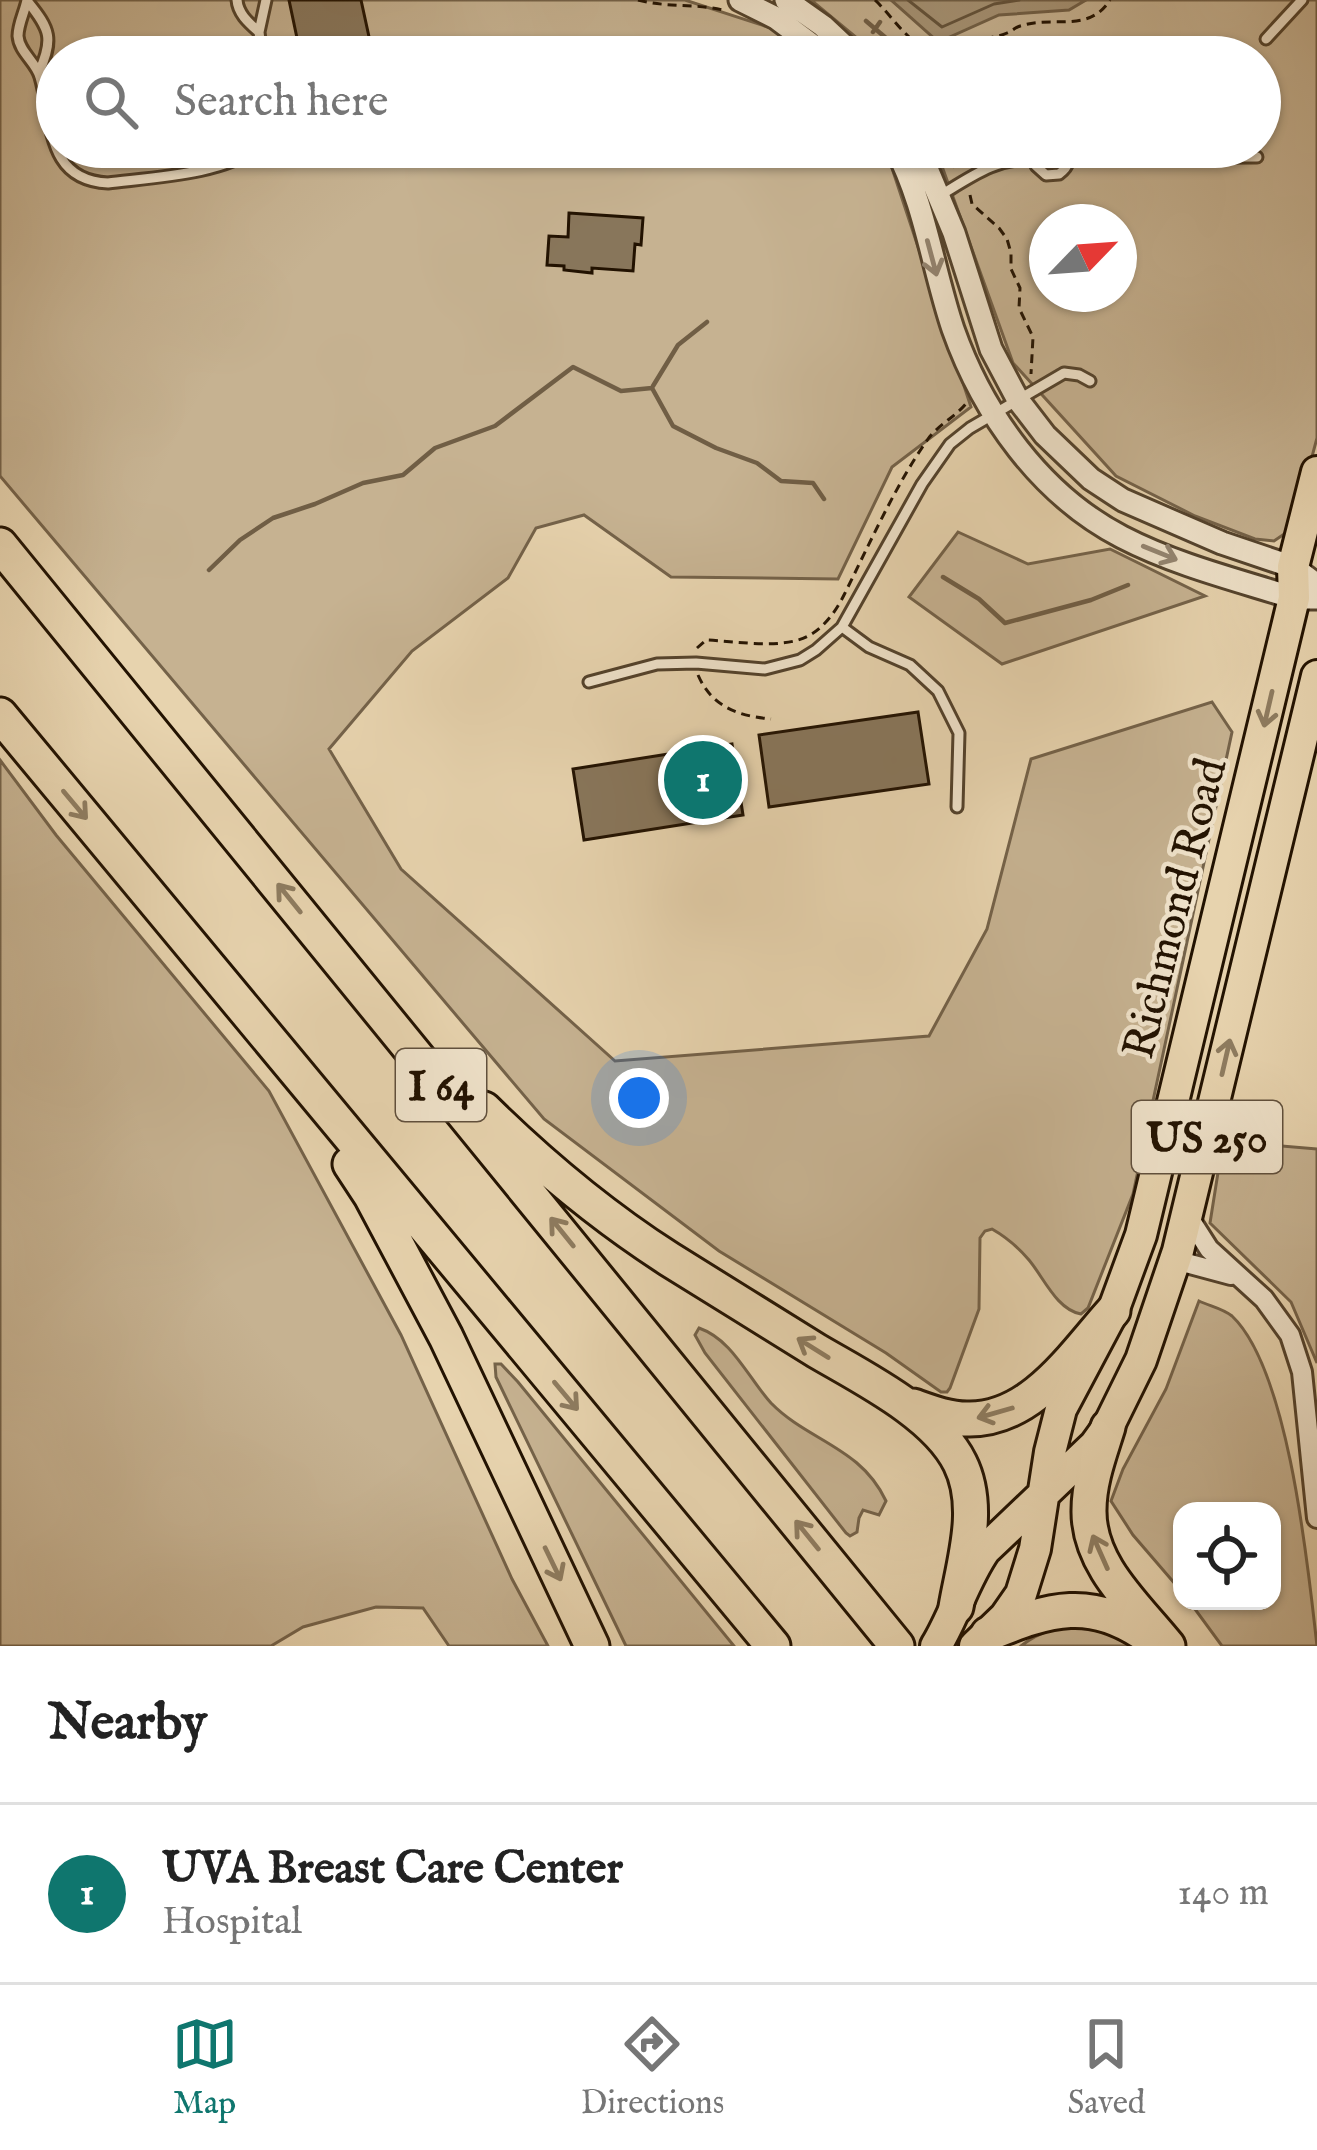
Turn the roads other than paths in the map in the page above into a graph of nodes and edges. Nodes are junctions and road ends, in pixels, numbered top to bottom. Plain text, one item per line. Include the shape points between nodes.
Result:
1 (237, 0) edge
2 (266, 0) edge
3 (740, 0) edge
4 (785, 0) edge
5 (1302, 0) edge
6 (27, 1) edge
7 (259, 32) junction
8 (50, 36) edge
9 (259, 36) edge
10 (802, 36) edge
11 (834, 36) edge
12 (1269, 36) edge
13 (36, 68) edge
14 (71, 168) edge
15 (210, 168) edge
16 (904, 168) edge
17 (928, 168) edge
18 (988, 168) edge
19 (1039, 168) edge
20 (1064, 168) edge
21 (941, 195) junction
22 (917, 205) junction
23 (1090, 381) dead end
24 (1018, 400) junction
25 (993, 415) junction
26 (1317, 472) edge
27 (0, 545) edge
28 (1305, 587) edge
29 (842, 627) junction
30 (1317, 676) edge
31 (589, 682) dead end
32 (0, 716) edge
33 (957, 807) dead end
34 (187, 939) junction
35 (341, 961) junction
36 (1154, 1185) junction
37 (1188, 1216) junction
38 (1175, 1260) junction
39 (1235, 1276) junction
40 (1113, 1311) junction
41 (900, 1402) junction
42 (1108, 1426) junction
43 (1044, 1493) junction
44 (1317, 1518) edge
45 (956, 1607) junction
46 (889, 1636) edge
47 (981, 1640) edge
48 (592, 1646) edge
49 (772, 1646) edge
50 (936, 1646) edge
51 (1165, 1646) edge

1 - 7 lane
2 - 7 lane
3 - 10 street
4 - 11 street
5 - 12 lane
6 - 8 lane
6 - 13 lane via 18,38
7 - 9 lane
14 - 15 lane via 108,183
16 - 22 street
17 - 21 street
18 - 21 lane
19 - 20 lane via 1052,176
21 - 22 lane
21 - 24 street via 991,349
22 -> 25 street via 954,330
23 - 24 lane via 1064,373
24 - 25 lane
24 - 28 street via 1065,456 1123,500
25 -> 28 street via 1051,484 1102,525 1166,556
25 - 29 lane via 934,465
26 - 28 highway, Richmond Road / US 250
35 -> 27 highway, I 64
28 -> 36 highway, Richmond Road / US 250
29 - 31 lane via 784,665 657,664
29 - 33 lane via 910,665 938,691 959,733
37 -> 30 highway, Richmond Road / US 250
32 -> 34 highway, I 64
34 -> 48 highway via 371,1196
34 -> 49 highway, I 64
41 -> 35 highway via 590,1202 490,1115
46 -> 35 highway, I 64
36 - 38 highway via 1163,1244
36 - 40 highway, Richmond Road / US 250
37 - 38 highway, Richmond Road / US 250
37 - 39 street
38 - 39 street
38 - 42 highway, Richmond Road / US 250
39 - 44 street via 1279,1316 1299,1358
40 -> 41 highway via 1040,1390 1008,1411 961,1419
40 - 43 highway, Richmond Road / US 250 via 1061,1409
41 - 45 highway via 950,1445 967,1481 970,1526
42 - 43 highway, Richmond Road / US 250
51 -> 42 highway via 1109,1573 1092,1535 1090,1496
43 - 45 highway, Richmond Road / US 250 via 985,1550
43 - 47 highway, Richmond Road / US 250 via 1021,1594
45 - 50 highway, Richmond Road / US 250
47 - 51 highway via 1046,1612 1089,1610

